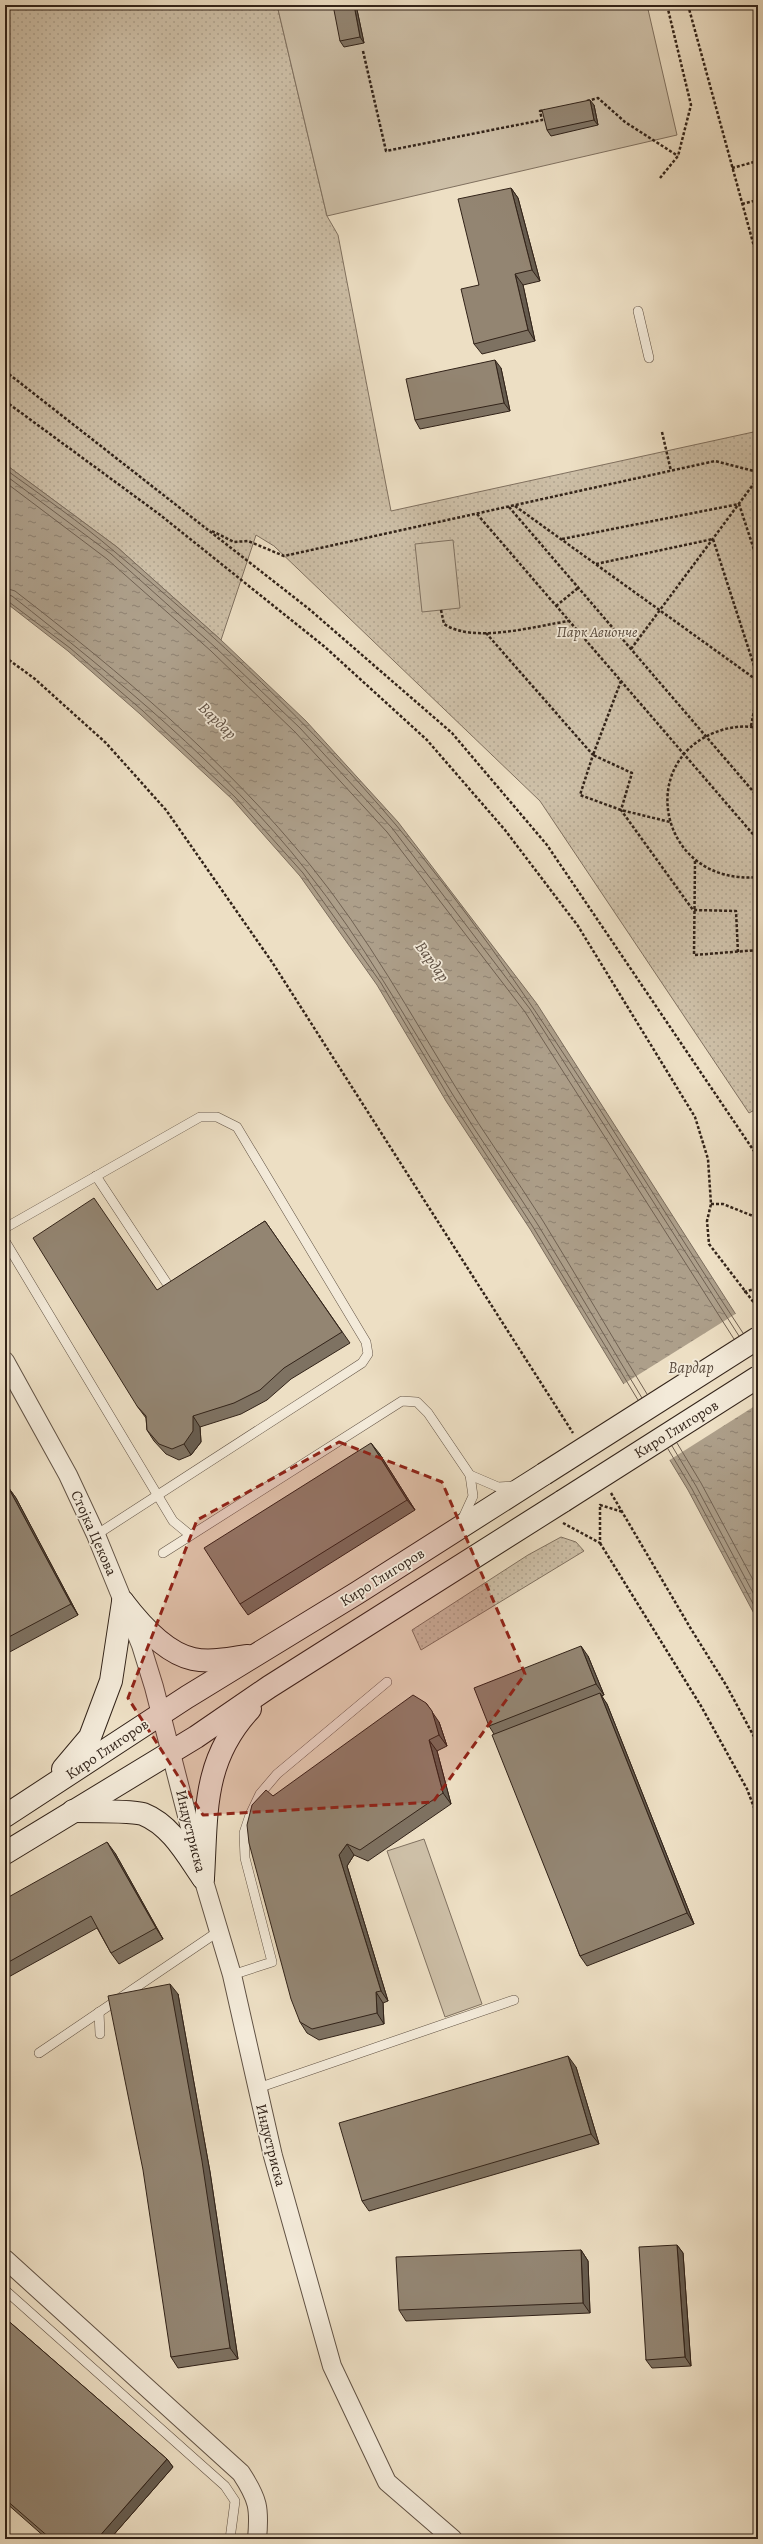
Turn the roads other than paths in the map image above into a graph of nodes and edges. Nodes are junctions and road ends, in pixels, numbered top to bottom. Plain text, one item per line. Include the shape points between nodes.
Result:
1 (638, 311) dead end
2 (648, 358) dead end
3 (96, 1176) junction
4 (5, 1228) edge
5 (5, 1241) edge
6 (166, 1282) edge
7 (758, 1338) edge
8 (5, 1361) edge
9 (758, 1377) edge
10 (470, 1475) junction
11 (525, 1486) junction
12 (158, 1495) junction
13 (458, 1529) junction
14 (96, 1535) junction
15 (190, 1535) junction
16 (163, 1554) dead end
17 (123, 1602) junction
18 (255, 1655) junction
19 (387, 1682) dead end
20 (269, 1687) junction
21 (160, 1714) junction
22 (170, 1753) junction
23 (38, 1795) junction
24 (73, 1811) junction
25 (5, 1816) edge
26 (5, 1853) edge
27 (203, 1878) junction
28 (219, 1931) junction
29 (232, 1976) junction
30 (514, 2000) dead end
31 (99, 2012) junction
32 (100, 2034) dead end
33 (39, 2053) dead end
34 (258, 2088) junction
35 (5, 2259) edge
36 (5, 2290) edge
37 (230, 2539) edge
38 (257, 2539) edge
39 (453, 2539) edge

1 - 2 lane
3 - 4 lane
3 - 6 lane
3 - 12 lane via 200,1117 217,1117 237,1127 366,1342 368,1354 362,1363
5 - 12 lane
7 - 11 street, Киро Глигоров, bridge
8 - 14 street, Стојка Цекова via 68,1475
9 - 20 street, Киро Глигоров, bridge
10 - 11 lane via 498,1487
10 - 13 lane via 473,1496
10 - 15 lane via 428,1413 417,1402 402,1401
11 - 13 street, Киро Глигоров
12 - 14 lane
12 - 15 lane via 174,1521
13 - 18 street, Киро Глигоров
14 - 17 street, Стојка Цекова
15 - 16 lane
17 - 18 street via 138,1622 163,1644 192,1659 212,1660
17 - 21 street, Стојка Цекова via 141,1645
17 - 23 street via 111,1682 90,1738
18 - 21 street, Киро Глигоров
19 - 29 lane via 277,1774 255,1802 245,1826 243,1847 272,1962
20 - 22 street, Киро Глигоров
20 - 27 street via 235,1727 215,1762 209,1788
21 - 22 street, Индустриска
21 - 23 street, Киро Глигоров
22 - 24 street, Киро Глигоров
22 - 27 street, Индустриска
23 - 25 street, Киро Глигоров
24 - 26 street, Киро Глигоров
24 - 27 street via 142,1814 162,1826 182,1846
27 - 28 street, Индустриска
28 - 29 street, Индустриска
28 - 31 lane
29 - 34 street, Индустриска
30 - 34 lane
31 - 32 lane
31 - 33 lane
34 - 39 street, Индустриска via 273,2156 332,2366 387,2482
35 - 38 street via 241,2473 256,2496 259,2519
36 - 37 lane via 225,2486 235,2501

